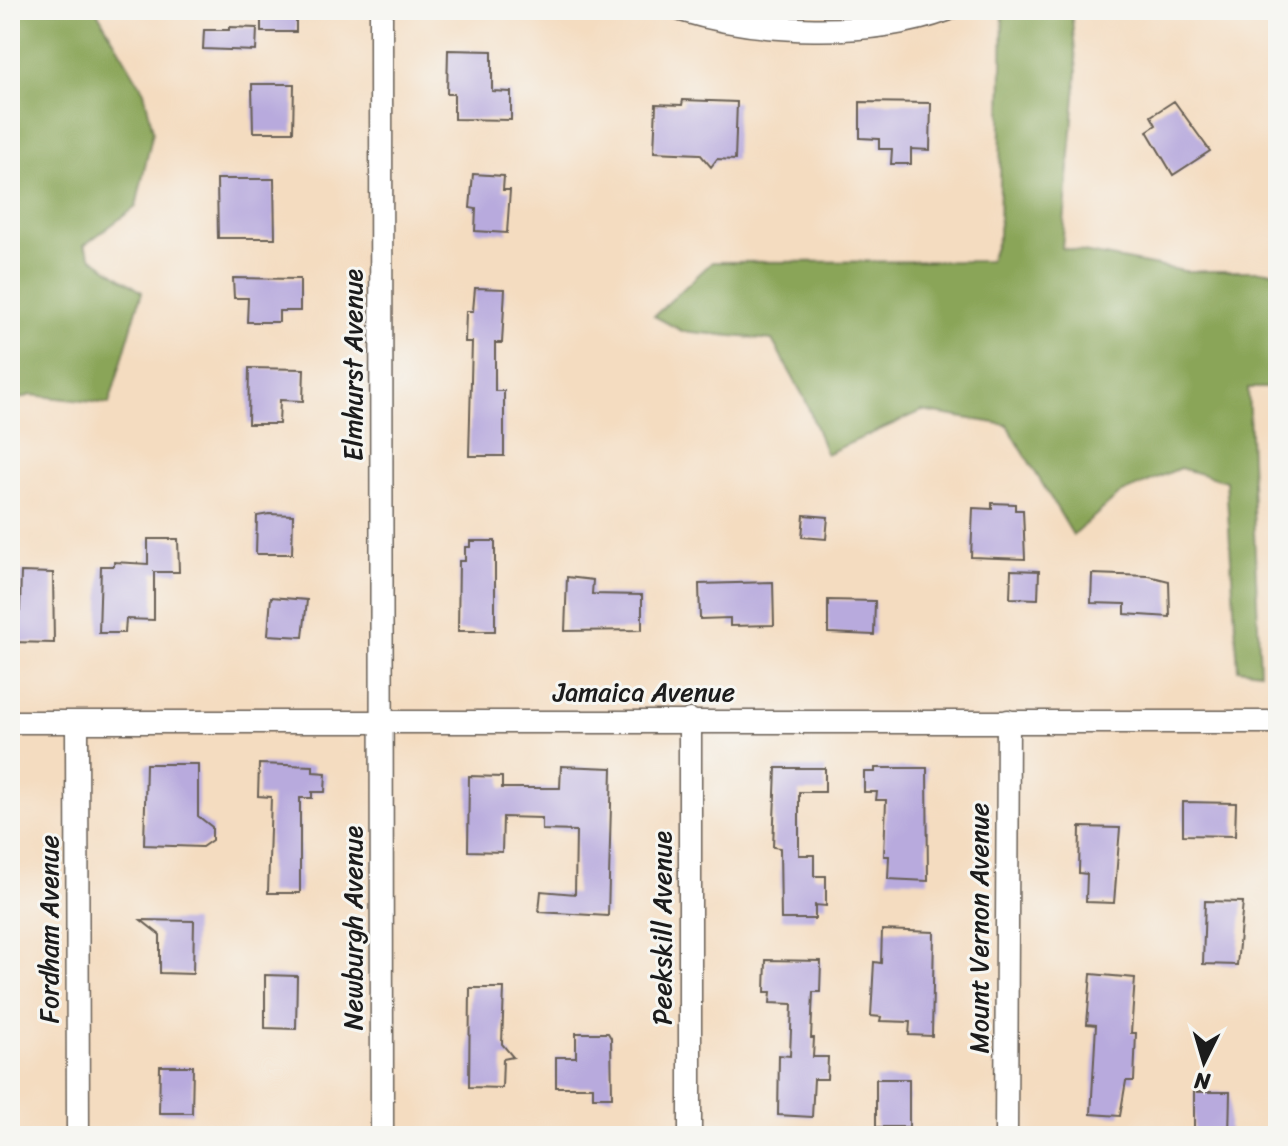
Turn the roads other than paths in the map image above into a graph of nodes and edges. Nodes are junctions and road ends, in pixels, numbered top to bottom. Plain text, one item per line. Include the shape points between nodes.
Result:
1 (381, 10) edge
2 (681, 10) edge
3 (947, 10) edge
4 (380, 720) junction
5 (690, 720) junction
6 (1008, 721) junction
7 (10, 722) edge
8 (77, 722) junction
9 (1278, 722) edge
10 (78, 1136) edge
11 (382, 1136) edge
12 (690, 1136) edge
13 (1006, 1136) edge

1 - 4 street, Elmhurst Avenue
2 - 3 street via 709,18 823,30 922,19
4 - 5 street, Jamaica Avenue
4 - 8 street, Jamaica Avenue
4 - 11 street, Newburgh Avenue
5 - 6 street, Jamaica Avenue
5 - 12 street, Peekskill Avenue
6 - 9 street, Jamaica Avenue
6 - 13 street, Mount Vernon Avenue
7 - 8 street, Jamaica Avenue
8 - 10 street, Fordham Avenue

